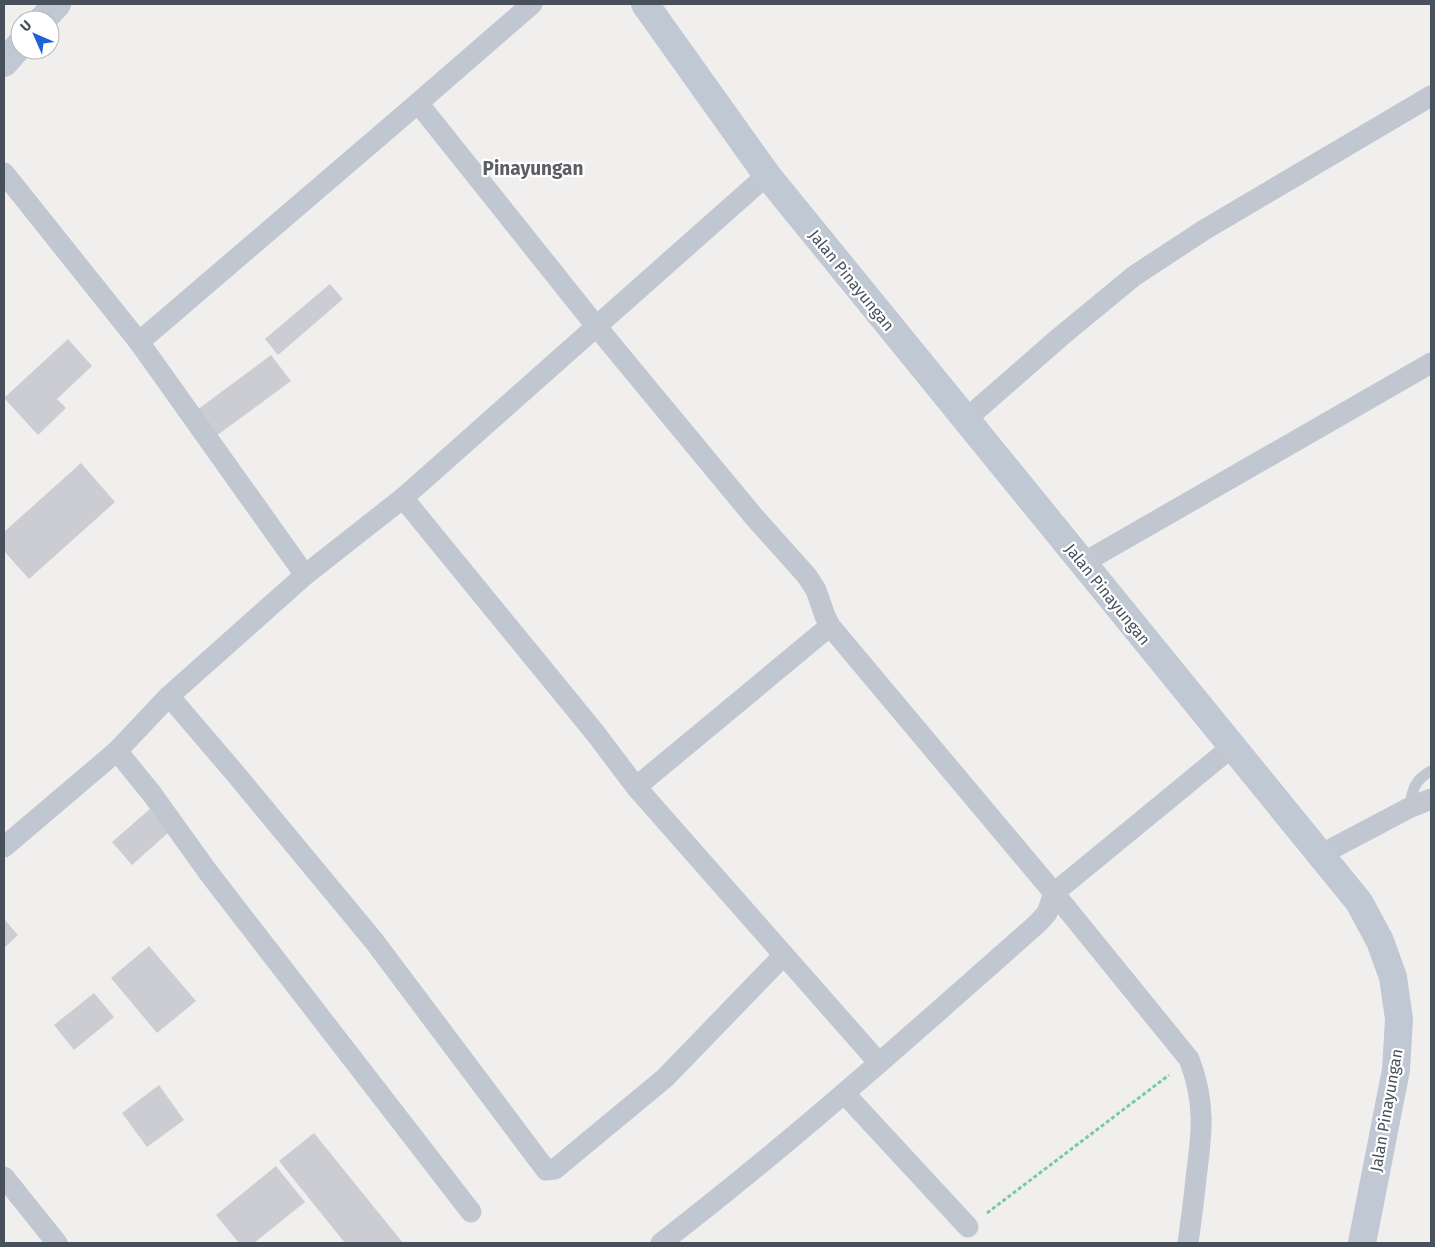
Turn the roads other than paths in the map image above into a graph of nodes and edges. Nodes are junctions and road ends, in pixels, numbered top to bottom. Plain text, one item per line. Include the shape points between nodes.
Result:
1 (532, 4) edge
2 (645, 4) edge
3 (1431, 96) edge
4 (418, 103) junction
5 (4, 173) edge
6 (767, 175) junction
7 (596, 326) junction
8 (138, 342) junction
9 (1431, 363) edge
10 (965, 420) junction
11 (403, 498) junction
12 (1083, 563) junction
13 (304, 575) junction
14 (830, 626) junction
15 (169, 696) junction
16 (1233, 746) junction
17 (116, 750) junction
18 (1431, 771) edge
19 (636, 787) junction
20 (1431, 799) edge
21 (1409, 808) junction
22 (4, 847) edge
23 (1320, 856) junction
24 (1054, 893) junction
25 (784, 955) junction
26 (880, 1064) junction
27 (844, 1093) junction
28 (4, 1177) edge
29 (471, 1212) dead end
30 (968, 1227) road end
31 (57, 1243) edge
32 (662, 1243) edge
33 (1188, 1243) edge
34 (1362, 1243) edge

1 - 4 street
2 - 6 main road, Jalan Pinayungan
3 - 10 street via 1204,230 1134,276
4 - 7 street
4 - 8 street
5 - 8 street
6 - 7 street
6 - 10 main road, Jalan Pinayungan
7 - 11 street
7 - 14 street via 807,576
8 - 13 street
9 - 12 street
10 - 12 main road, Jalan Pinayungan
11 - 13 street
11 - 19 street
12 - 16 main road, Jalan Pinayungan
13 - 15 street
14 - 19 street
14 - 24 street
15 - 17 street
15 - 25 street via 374,941 546,1170 555,1169 665,1078
16 - 23 main road, Jalan Pinayungan
16 - 24 street
17 - 22 street
17 - 29 street
18 - 21 lane via 1414,785
19 - 25 street
20 - 21 street
21 - 23 street
23 - 34 main road, Jalan Pinayungan via 1359,902 1380,941 1394,977 1399,1019 1396,1070
24 - 26 street via 1047,913 1038,923
24 - 33 street via 1189,1059 1196,1075 1202,1132
25 - 26 street
26 - 27 street
27 - 30 street
27 - 32 street
28 - 31 street

